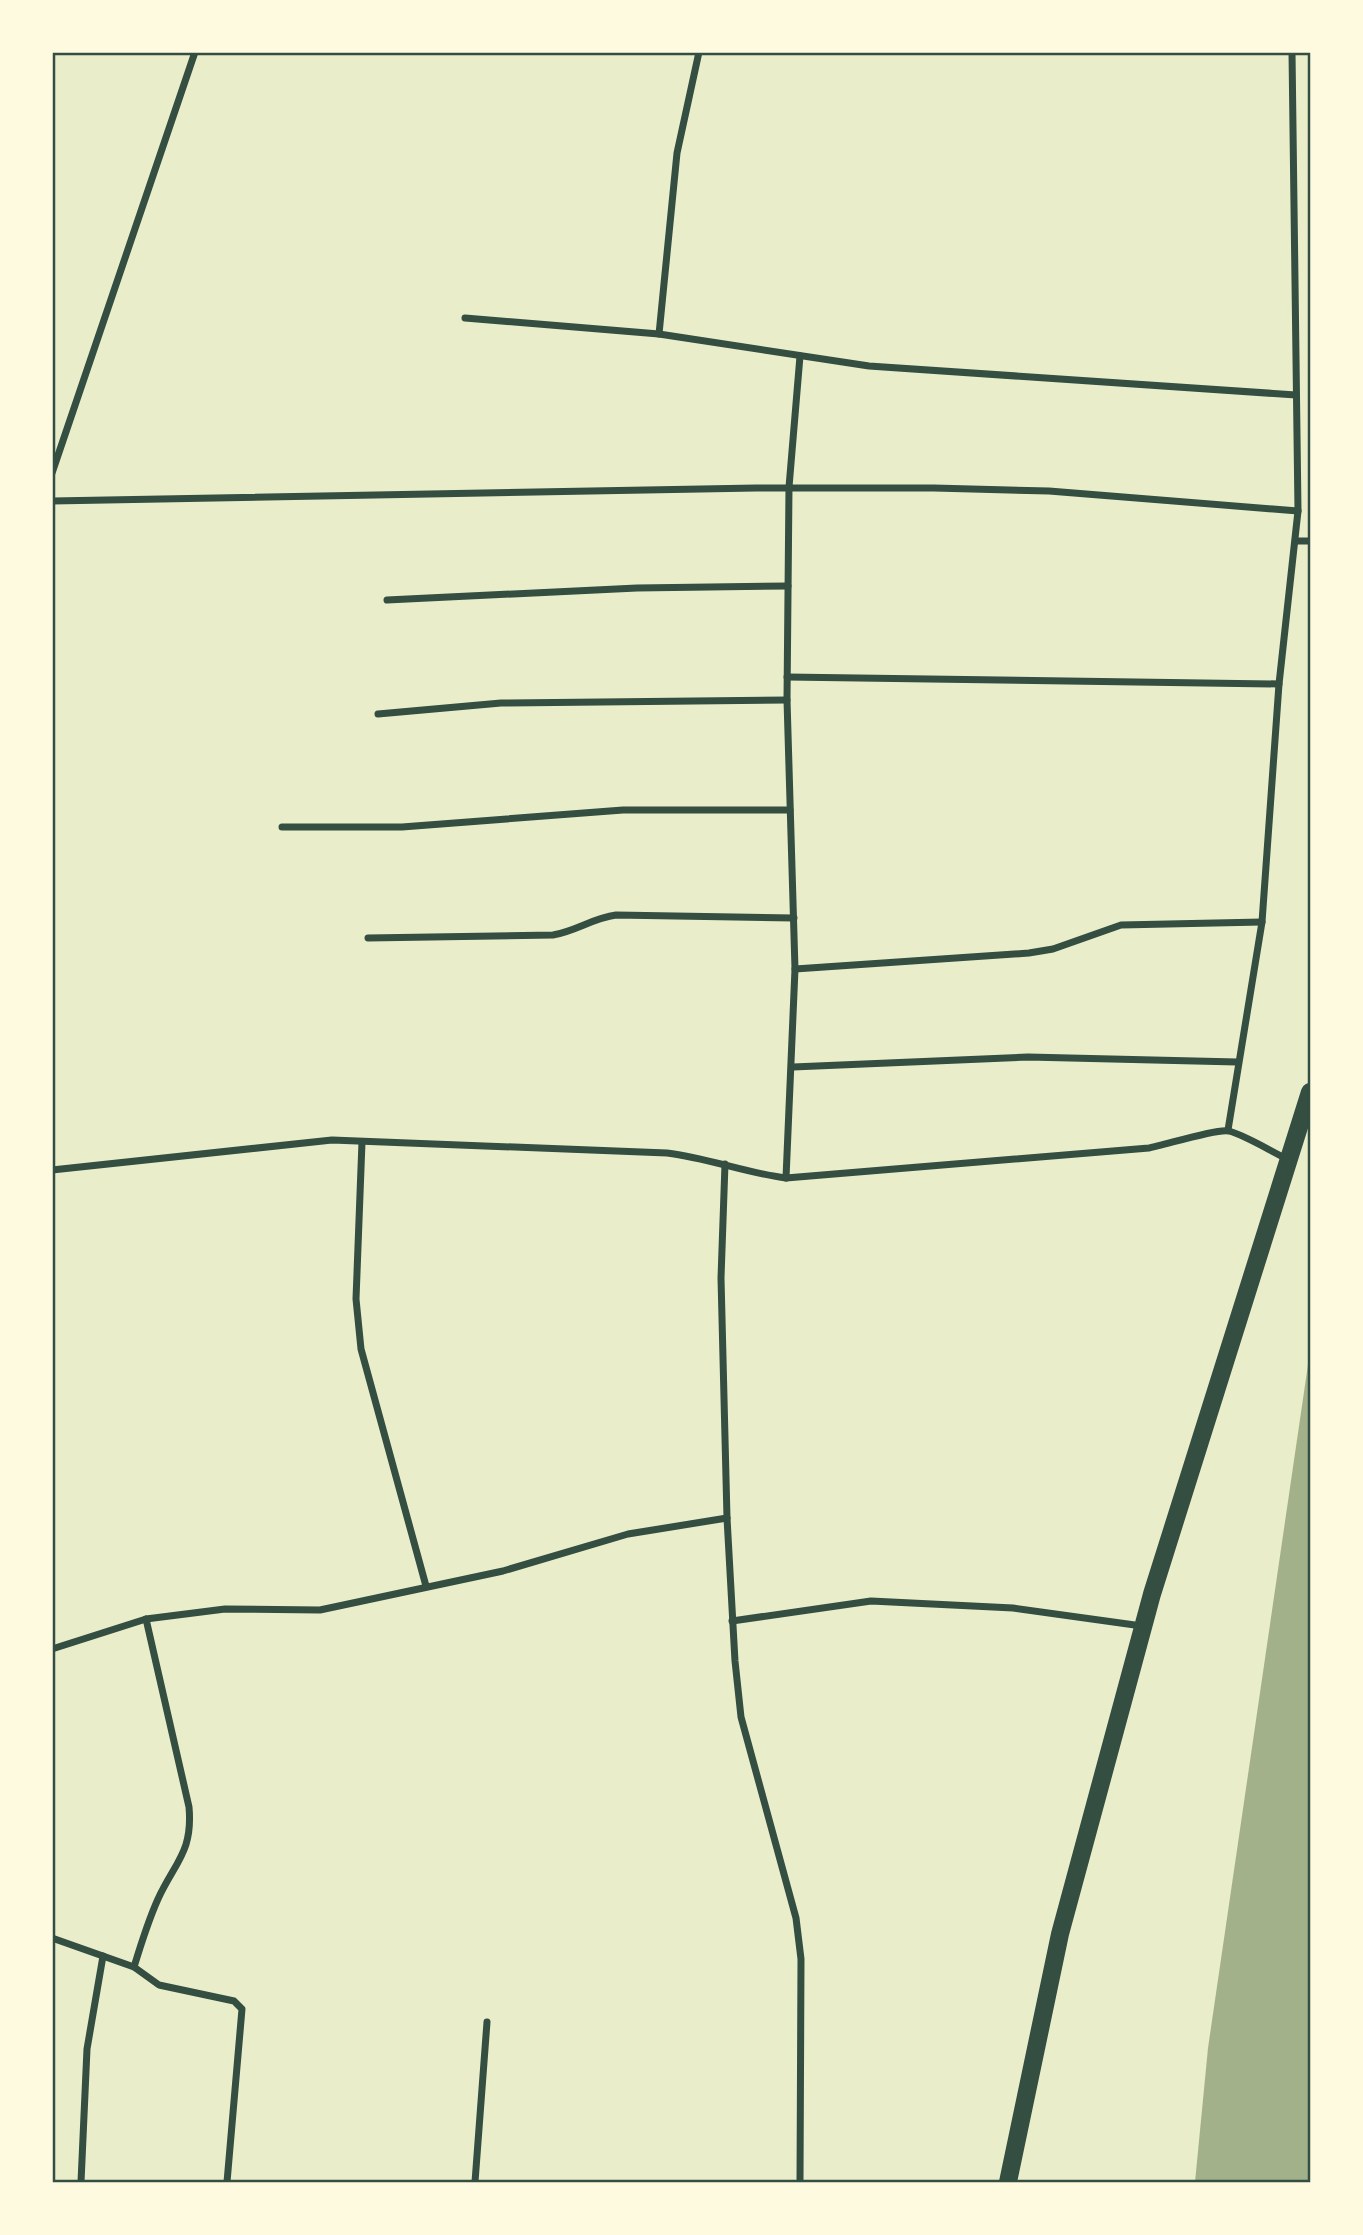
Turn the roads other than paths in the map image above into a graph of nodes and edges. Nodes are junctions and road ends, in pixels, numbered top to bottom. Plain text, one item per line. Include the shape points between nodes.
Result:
1 (195, 52) edge
2 (699, 52) edge
3 (1292, 52) edge
4 (465, 318) dead end
5 (659, 334) junction
6 (800, 356) junction
7 (1296, 395) junction
8 (52, 473) edge
9 (789, 487) junction
10 (52, 501) edge
11 (1298, 511) junction
12 (1296, 541) junction
13 (1311, 541) edge
14 (788, 586) junction
15 (387, 600) dead end
16 (787, 677) junction
17 (1279, 684) junction
18 (787, 700) junction
19 (378, 714) dead end
20 (790, 810) junction
21 (282, 827) dead end
22 (794, 918) junction
23 (1262, 922) junction
24 (368, 938) dead end
25 (795, 969) junction
26 (1237, 1062) junction
27 (793, 1067) junction
28 (1311, 1092) edge
29 (1228, 1130) junction
30 (362, 1142) junction
31 (1289, 1160) junction
32 (725, 1164) junction
33 (52, 1170) edge
34 (786, 1178) junction
35 (727, 1518) junction
36 (426, 1586) junction
37 (146, 1619) junction
38 (732, 1621) junction
39 (1143, 1626) junction
40 (52, 1648) edge
41 (52, 1938) edge
42 (103, 1956) junction
43 (134, 1967) junction
44 (486, 2022) dead end
45 (81, 2182) edge
46 (227, 2182) edge
47 (475, 2182) edge
48 (800, 2182) edge
49 (1008, 2182) edge

1 - 8 street
2 - 5 street via 677,153
3 - 7 street
4 - 5 street
5 - 6 street
6 - 7 street via 869,366
6 - 9 street
7 - 11 street
9 - 10 street
9 - 11 street via 1049,491
9 - 14 street
11 - 12 street
12 - 13 street
12 - 17 street
14 - 15 street
14 - 16 street
16 - 17 street
16 - 18 street
17 - 23 street
18 - 19 street via 514,703
18 - 20 street
20 - 21 street via 623,810 402,827
20 - 22 street
22 - 24 street via 616,915 553,935
22 - 25 street
23 - 25 street via 1121,925 1029,953
23 - 26 street
25 - 27 street
26 - 27 street via 1028,1057
26 - 29 street
27 - 34 street
28 - 31 main road
29 - 31 street
29 - 34 street via 1149,1148
30 - 32 street via 667,1153
30 - 33 street via 301,1141
30 - 36 street via 356,1299 359,1338
31 - 39 main road
32 - 34 street
32 - 35 street via 721,1278
35 - 36 street via 628,1534 503,1571
35 - 38 street
36 - 37 street via 320,1610 225,1609
37 - 40 street
37 - 43 street via 191,1829 183,1859 152,1912
38 - 39 street via 871,1601 1013,1608
38 - 48 street via 741,1717 796,1918 801,1959
39 - 49 main road via 1060,1934
41 - 42 street
42 - 43 street
42 - 45 street via 87,2049
43 - 46 street via 159,1984 234,2001 242,2009
44 - 47 street

